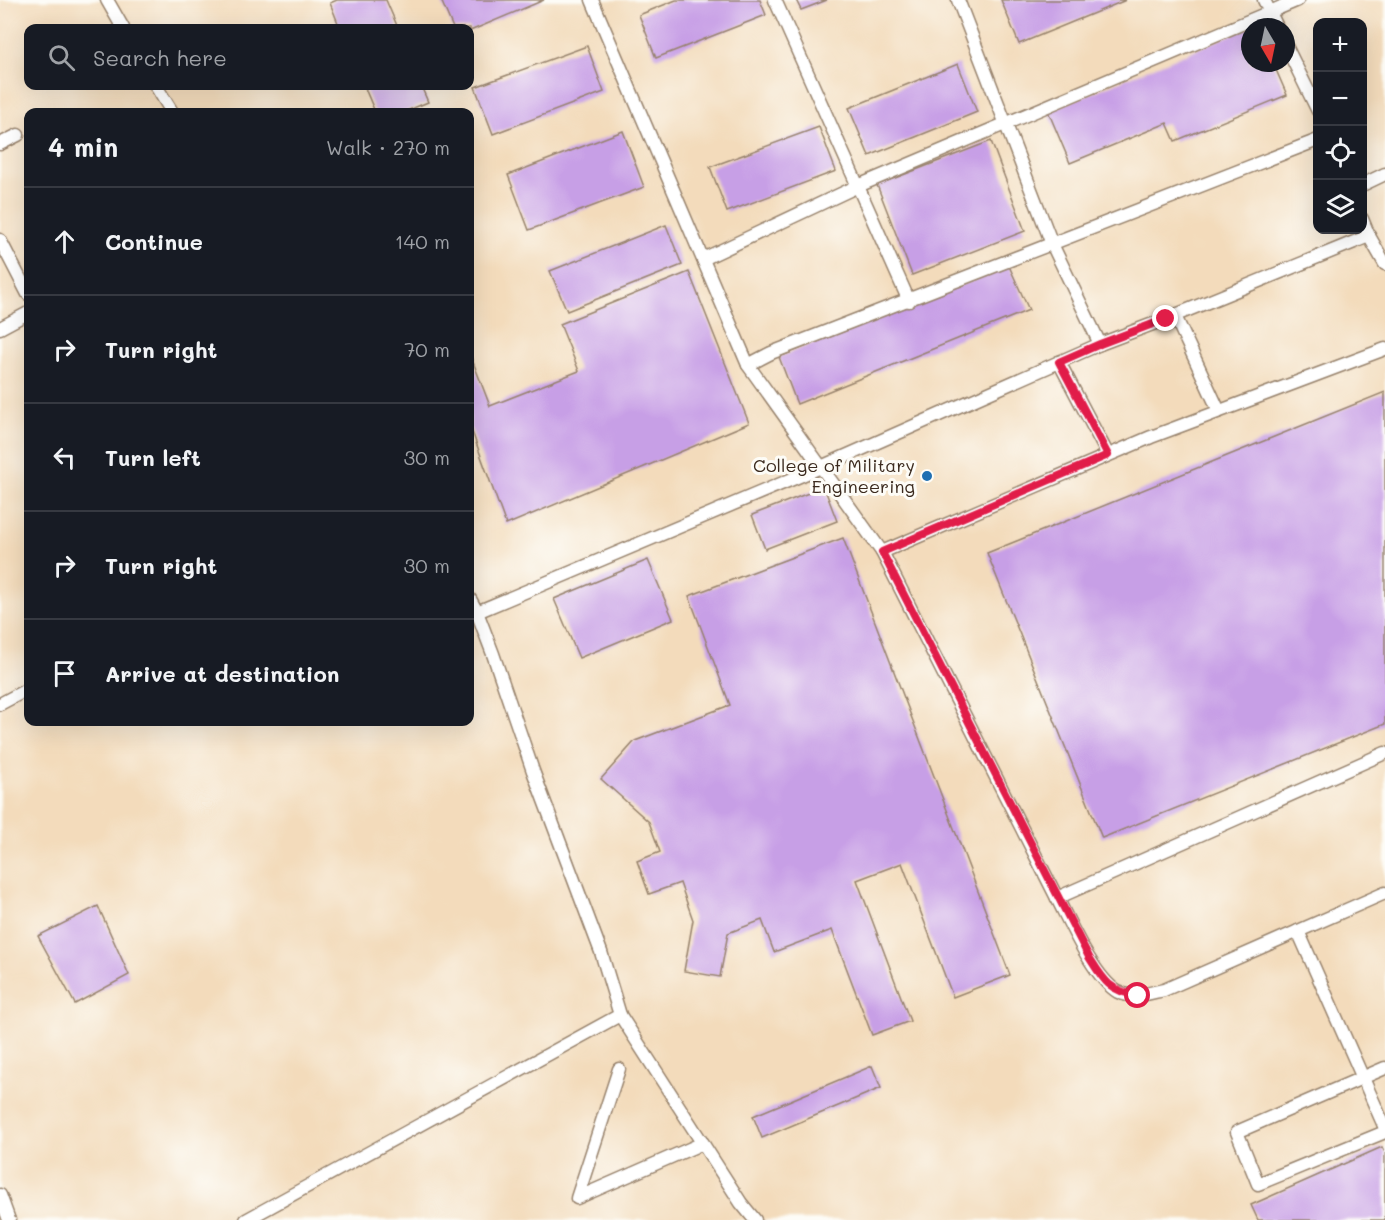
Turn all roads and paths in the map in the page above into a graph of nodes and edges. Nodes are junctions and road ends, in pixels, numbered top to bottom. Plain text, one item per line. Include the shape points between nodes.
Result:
1 (107, 0) edge
2 (592, 0) edge
3 (775, 0) edge
4 (958, 0) edge
5 (1264, 0) edge
6 (1298, 0) edge
7 (1269, 12) junction
8 (1272, 18) edge
9 (121, 24) edge
10 (1295, 65) edge
11 (158, 90) edge
12 (1313, 103) edge
13 (170, 108) edge
14 (1005, 123) junction
15 (18, 135) dead end
16 (1313, 142) edge
17 (0, 144) edge
18 (1385, 174) edge
19 (1367, 183) edge
20 (858, 186) junction
21 (1367, 231) edge
22 (1369, 236) junction
23 (0, 240) edge
24 (1052, 244) junction
25 (703, 259) junction
26 (1385, 264) edge
27 (24, 286) edge
28 (909, 301) junction
29 (24, 315) edge
30 (1174, 316) junction
31 (0, 328) edge
32 (1100, 344) junction
33 (1385, 349) edge
34 (1059, 362) junction
35 (748, 365) junction
36 (1219, 411) junction
37 (1108, 455) junction
38 (821, 466) junction
39 (882, 552) junction
40 (474, 606) edge
41 (477, 612) junction
42 (24, 691) edge
43 (0, 704) edge
44 (1385, 753) edge
45 (1385, 893) edge
46 (1057, 898) junction
47 (1298, 931) junction
48 (620, 1015) junction
49 (1385, 1068) edge
50 (619, 1069) dead end
51 (1363, 1077) junction
52 (1385, 1130) edge
53 (703, 1143) junction
54 (0, 1195) edge
55 (248, 1219) edge
56 (9, 1220) edge
57 (755, 1220) edge

1 - 9 lane
2 - 25 lane
3 - 20 lane
4 - 14 lane
5 - 7 lane
6 - 7 lane
7 - 8 lane
7 - 14 lane
10 - 12 lane
11 - 13 lane
14 - 20 lane
14 - 24 lane
15 - 17 lane
16 - 24 lane
18 - 19 lane
20 - 25 lane
20 - 28 lane
21 - 22 lane
22 - 26 lane
22 - 30 lane
23 - 27 lane
24 - 28 lane
24 - 32 lane
25 - 35 lane
28 - 35 lane
29 - 31 lane
30 - 32 lane
30 - 36 lane
32 - 34 lane
33 - 36 lane
34 - 37 lane
34 - 38 lane
35 - 38 lane
36 - 37 lane
37 - 39 lane
38 - 39 lane
38 - 41 lane
39 - 46 lane
40 - 41 lane
41 - 48 lane via 601,952
42 - 43 lane
44 - 46 lane
45 - 47 lane
46 - 47 lane via 1105,981 1119,993 1138,996 1164,990
47 - 51 lane
48 - 53 lane
48 - 55 lane
49 - 51 lane
50 - 53 lane via 577,1198
51 - 52 lane
51 - 52 lane via 1237,1132 1258,1184
53 - 57 lane
54 - 56 lane

